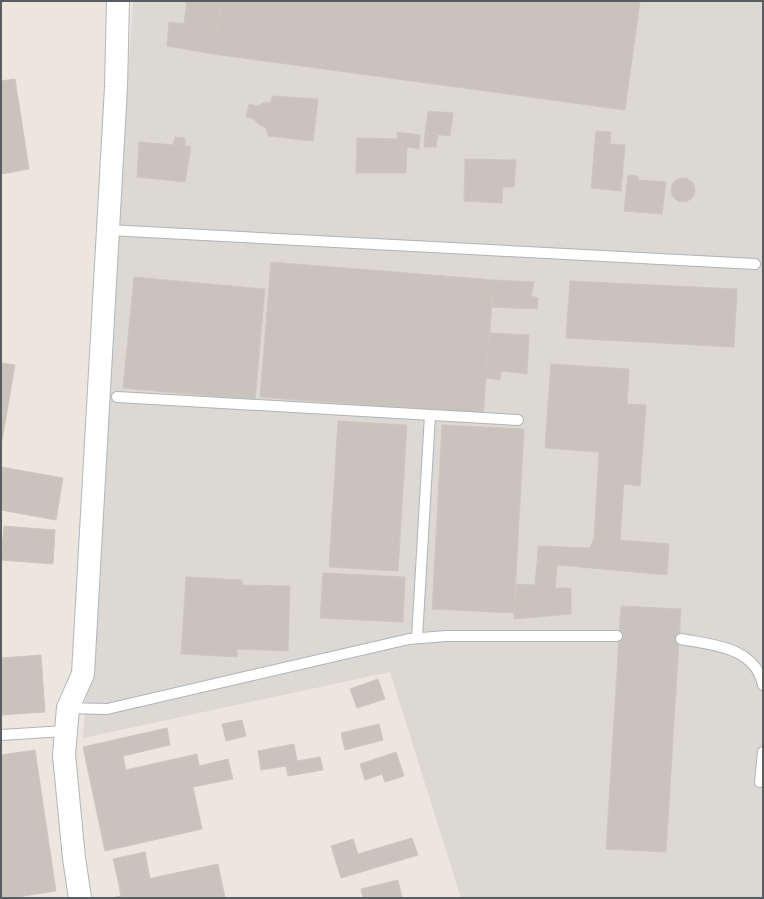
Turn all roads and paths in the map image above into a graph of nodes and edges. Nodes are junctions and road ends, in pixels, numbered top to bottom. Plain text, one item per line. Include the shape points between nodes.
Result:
1 (118, 1) edge
2 (108, 230) junction
3 (755, 264) dead end
4 (117, 397) dead end
5 (430, 415) junction
6 (518, 420) dead end
7 (616, 636) dead end
8 (417, 638) junction
9 (681, 640) dead end
10 (763, 685) edge
11 (68, 708) junction
12 (65, 731) junction
13 (1, 735) edge
14 (763, 752) edge
15 (760, 782) dead end
16 (80, 898) edge

1 - 2 main road
2 - 3 lane
2 - 11 main road via 82,674
4 - 5 lane
5 - 6 lane
5 - 8 lane
7 - 8 lane
8 - 11 lane via 107,709
9 - 10 lane via 722,647 745,656 754,665
11 - 12 main road
12 - 13 lane
12 - 16 main road via 64,755
14 - 15 lane

